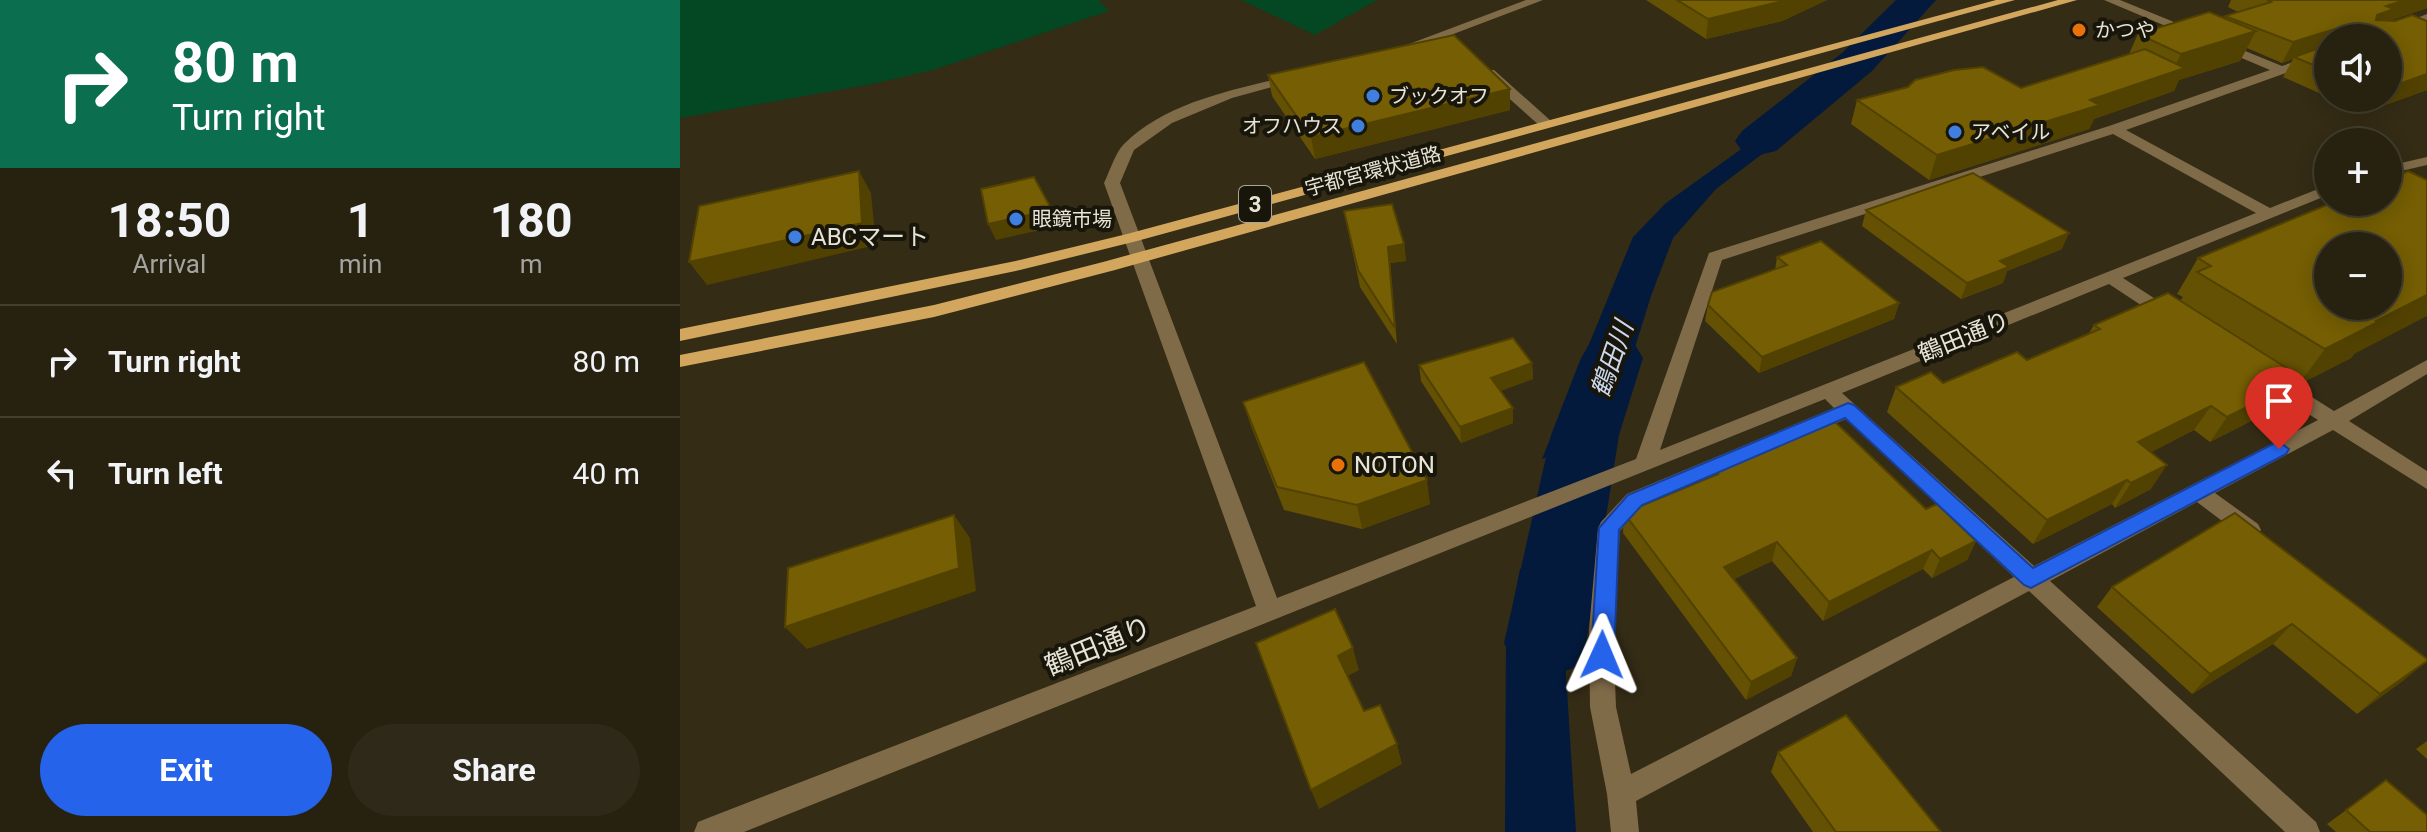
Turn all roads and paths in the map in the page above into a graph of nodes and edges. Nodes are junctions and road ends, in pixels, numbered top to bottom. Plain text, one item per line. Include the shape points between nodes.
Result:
1 (1537, 0) edge
2 (2009, 0) edge
3 (2071, 0) edge
4 (2110, 0) edge
5 (2427, 18) edge
6 (2402, 27) edge
7 (2402, 29) edge
8 (2413, 33) edge
9 (1372, 59) edge
10 (2314, 59) edge
11 (1479, 63) edge
12 (2281, 70) junction
13 (1314, 74) edge
14 (1546, 124) junction
15 (2114, 129) junction
16 (2427, 161) edge
17 (2402, 167) edge
18 (2314, 196) edge
19 (2270, 214) junction
20 (1134, 248) junction
21 (2111, 278) junction
22 (2189, 329) edge
23 (680, 335) edge
24 (680, 361) edge
25 (2242, 362) edge
26 (2427, 366) edge
27 (1828, 391) junction
28 (1848, 410) junction
29 (2333, 421) junction
30 (1645, 464) junction
31 (2427, 481) edge
32 (2199, 492) junction
33 (2262, 540) edge
34 (2031, 579) junction
35 (1270, 610) junction
36 (1621, 794) junction
37 (708, 832) edge
38 (1625, 832) edge
39 (2306, 832) edge

1 - 9 street via 1451,38
2 - 14 main road, 宇都宮環状道路 / 3
3 - 20 main road, 宇都宮環状道路 / 3
4 - 12 street
5 - 6 street
7 - 8 street
10 - 12 street
11 - 14 street
12 - 15 street
13 - 20 street via 1227,95 1167,120 1128,148 1112,183
14 - 20 main road, 宇都宮環状道路 / 3
15 - 19 street
15 - 30 street via 1715,257
16 - 17 street
18 - 19 street, 鶴田通り
19 - 21 street, 鶴田通り
20 - 23 main road, 宇都宮環状道路 / 3 via 1020,265
20 - 24 main road, 宇都宮環状道路 / 3 via 934,311
20 - 35 street
21 - 22 street
21 - 27 street, 鶴田通り
25 - 29 street
26 - 29 street
27 - 28 street
27 - 30 street, 鶴田通り
28 - 34 street
28 - 36 street via 1635,500 1609,528 1601,630 1603,707
29 - 31 street
29 - 32 street
30 - 35 street, 鶴田通り
32 - 33 street
32 - 34 street
34 - 36 street
34 - 39 street
35 - 37 street, 鶴田通り
36 - 38 street

